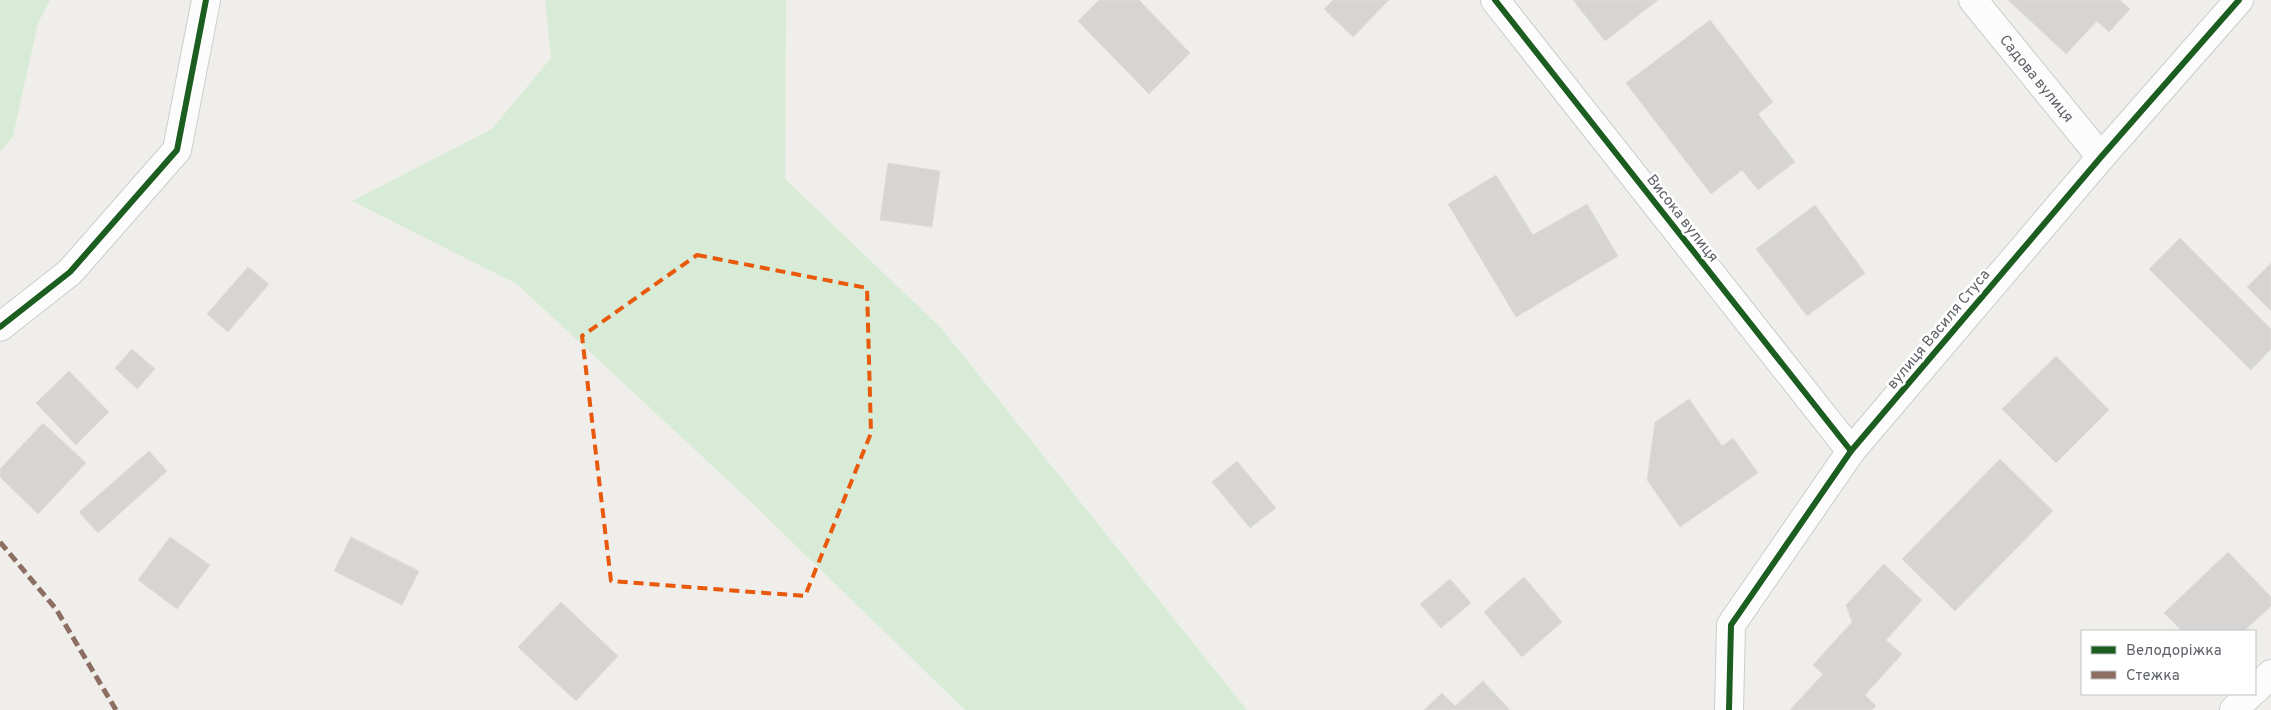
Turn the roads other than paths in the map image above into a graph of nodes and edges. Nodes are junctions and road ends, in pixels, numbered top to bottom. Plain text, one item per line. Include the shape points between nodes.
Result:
1 (206, 0) edge
2 (1495, 0) edge
3 (1973, 0) edge
4 (2239, 0) edge
5 (2101, 156) junction
6 (0, 327) edge
7 (1851, 451) junction
8 (2271, 674) edge
9 (2256, 689) edge
10 (2249, 695) edge
11 (1729, 710) edge
12 (2234, 710) edge

1 - 6 street via 177,150 70,272
2 - 7 street, Висока вулиця
3 - 5 street, Садова вулиця
4 - 5 street, вулиця Василя Стуса
5 - 7 street, вулиця Василя Стуса
7 - 11 street, вулиця Василя Стуса via 1731,625
8 - 9 street
10 - 12 street

